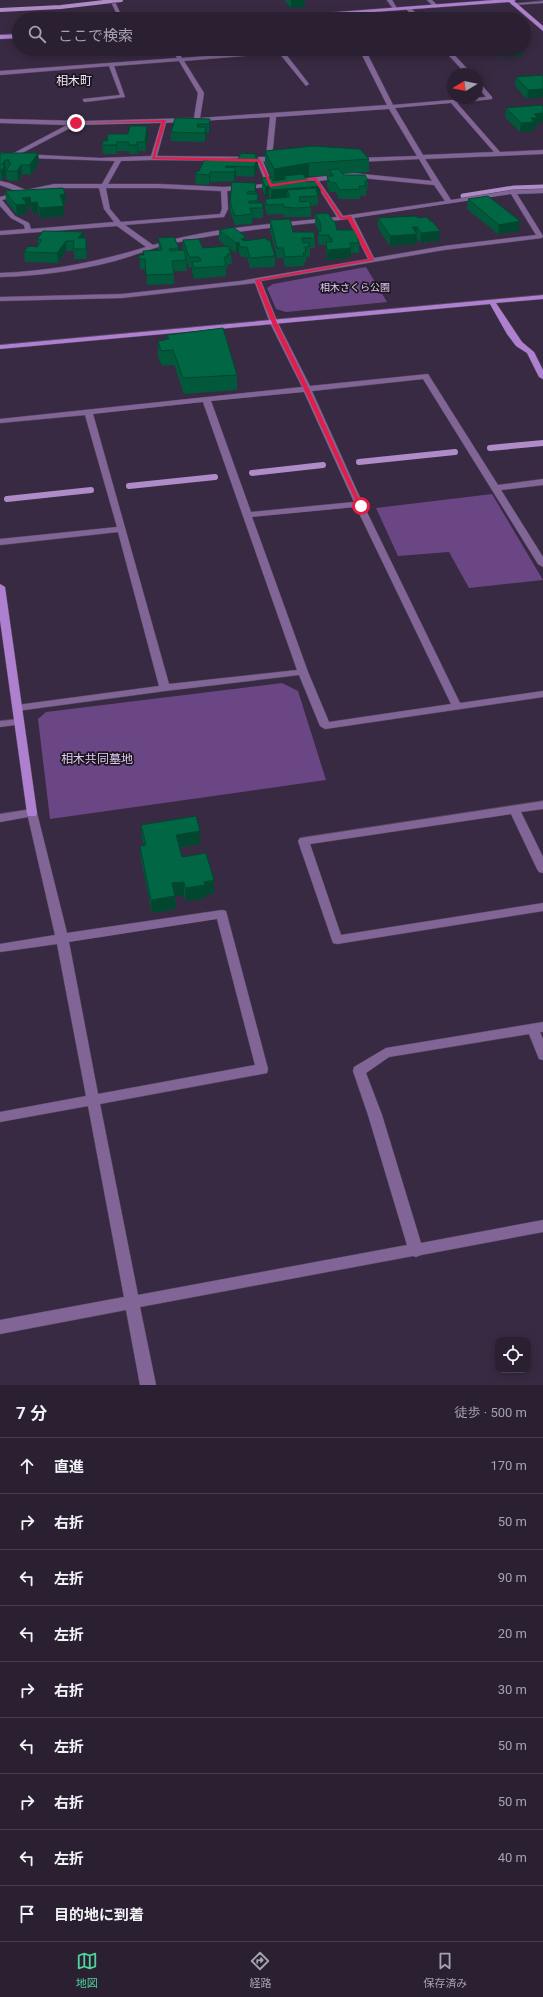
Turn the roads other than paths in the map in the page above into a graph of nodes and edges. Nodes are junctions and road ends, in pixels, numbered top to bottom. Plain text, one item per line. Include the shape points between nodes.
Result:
1 (389, 0) edge
2 (429, 0) edge
3 (513, 2) edge
4 (543, 2) edge
5 (114, 4) dead end
6 (436, 6) junction
7 (408, 8) junction
8 (396, 9) junction
9 (118, 12) edge
10 (357, 12) edge
11 (412, 12) edge
12 (525, 12) edge
13 (531, 18) edge
14 (543, 28) edge
15 (12, 36) edge
16 (0, 37) edge
17 (178, 56) edge
18 (210, 56) edge
19 (284, 56) edge
20 (366, 56) edge
21 (452, 56) edge
22 (180, 59) junction
23 (111, 65) junction
24 (463, 68) edge
25 (0, 73) edge
26 (306, 84) dead end
27 (483, 90) edge
28 (483, 99) edge
29 (85, 100) dead end
30 (447, 101) edge
31 (455, 104) edge
32 (391, 107) junction
33 (273, 114) junction
34 (197, 119) junction
35 (0, 121) edge
36 (164, 121) junction
37 (76, 123) junction
38 (543, 152) edge
39 (498, 153) junction
40 (0, 155) edge
41 (12, 156) junction
42 (421, 157) junction
43 (153, 158) junction
44 (119, 159) junction
45 (284, 159) edge
46 (269, 160) junction
47 (353, 160) edge
48 (260, 161) junction
49 (315, 179) junction
50 (0, 183) edge
51 (285, 183) edge
52 (436, 183) junction
53 (278, 185) edge
54 (103, 186) junction
55 (270, 186) junction
56 (224, 189) junction
57 (543, 190) edge
58 (25, 192) junction
59 (513, 192) junction
60 (0, 201) edge
61 (449, 202) junction
62 (350, 217) junction
63 (341, 218) junction
64 (226, 224) junction
65 (120, 225) junction
66 (29, 232) junction
67 (0, 233) edge
68 (541, 237) edge
69 (151, 247) junction
70 (372, 260) junction
71 (0, 274) edge
72 (257, 280) junction
73 (543, 297) edge
74 (0, 298) edge
75 (492, 302) junction
76 (274, 323) junction
77 (0, 347) edge
78 (543, 377) edge
79 (307, 389) junction
80 (206, 399) junction
81 (88, 410) junction
82 (0, 421) edge
83 (543, 482) edge
84 (496, 488) junction
85 (359, 504) junction
86 (248, 515) junction
87 (122, 529) junction
88 (0, 542) edge
89 (543, 564) edge
90 (0, 587) edge
91 (302, 672) junction
92 (165, 688) junction
93 (543, 694) edge
94 (457, 707) junction
95 (17, 708) junction
96 (19, 722) junction
97 (0, 724) edge
98 (543, 805) edge
99 (514, 809) junction
100 (32, 813) junction
101 (0, 818) edge
102 (543, 869) edge
103 (543, 908) edge
104 (62, 938) junction
105 (0, 948) edge
106 (538, 1028) edge
107 (543, 1055) edge
108 (94, 1101) junction
109 (0, 1117) edge
110 (543, 1226) edge
111 (416, 1251) junction
112 (132, 1302) junction
113 (0, 1327) edge
114 (148, 1385) edge

1 - 8 street
2 - 6 street
3 - 4 street
3 - 6 street
3 - 12 street
5 - 9 street
6 - 7 street
7 - 8 street
7 - 11 street
8 - 10 street
13 - 14 street
15 - 16 street
17 - 22 street
18 - 22 street
19 - 26 street
20 - 32 street
21 - 24 street
22 - 23 street
22 - 34 street via 201,93
23 - 25 street
23 - 29 street via 123,96
27 - 28 street via 490,98
30 - 32 street
31 - 39 street
32 - 33 street
32 - 42 street
33 - 34 street
33 - 46 street
34 - 36 street
35 - 37 street
36 - 37 street
36 - 43 street
37 - 41 street
38 - 39 street
39 - 42 street
40 - 41 street
41 - 44 street
42 - 47 street
42 - 52 street
43 - 44 street
43 - 48 street
44 - 54 street
45 - 46 street
46 - 48 street
48 - 55 street
49 - 51 street
49 - 52 street via 352,175
49 - 63 street
50 - 58 street
52 - 61 street
53 - 55 street
54 - 56 street
54 - 58 street via 54,186
54 - 65 street via 107,209
55 - 56 street
56 - 64 street
57 - 59 street
58 - 60 street
59 - 61 street
59 - 68 street
60 - 66 street via 13,216 27,224
61 - 62 street
62 - 63 street
62 - 70 street
63 - 64 street
64 - 65 street
64 - 69 street
65 - 66 street
65 - 69 street
66 - 67 street
68 - 70 street via 444,248
69 - 71 street via 110,260 64,270 33,274
70 - 72 street
72 - 74 street via 122,296
72 - 76 street
73 - 75 street
75 - 76 street
75 - 78 street via 519,344 530,352
76 - 77 street
76 - 79 street
79 - 80 street
79 - 84 street via 425,376
79 - 85 street
80 - 81 street
80 - 86 street
81 - 82 street
81 - 87 street
83 - 84 street
84 - 89 street
85 - 86 street
85 - 94 street
86 - 91 street
87 - 88 street
87 - 92 street
90 - 95 street
91 - 92 street
91 - 94 street via 325,726
92 - 95 street
93 - 94 street
95 - 96 street
96 - 97 street
96 - 100 street
98 - 99 street
99 - 102 street
99 - 103 street via 304,841 337,940
100 - 101 street
100 - 104 street
104 - 105 street
104 - 108 street
104 - 108 street via 222,914 262,1069
106 - 107 street
106 - 111 street via 386,1053 359,1071
108 - 109 street
108 - 112 street
110 - 111 street
111 - 112 street
112 - 113 street
112 - 114 street

